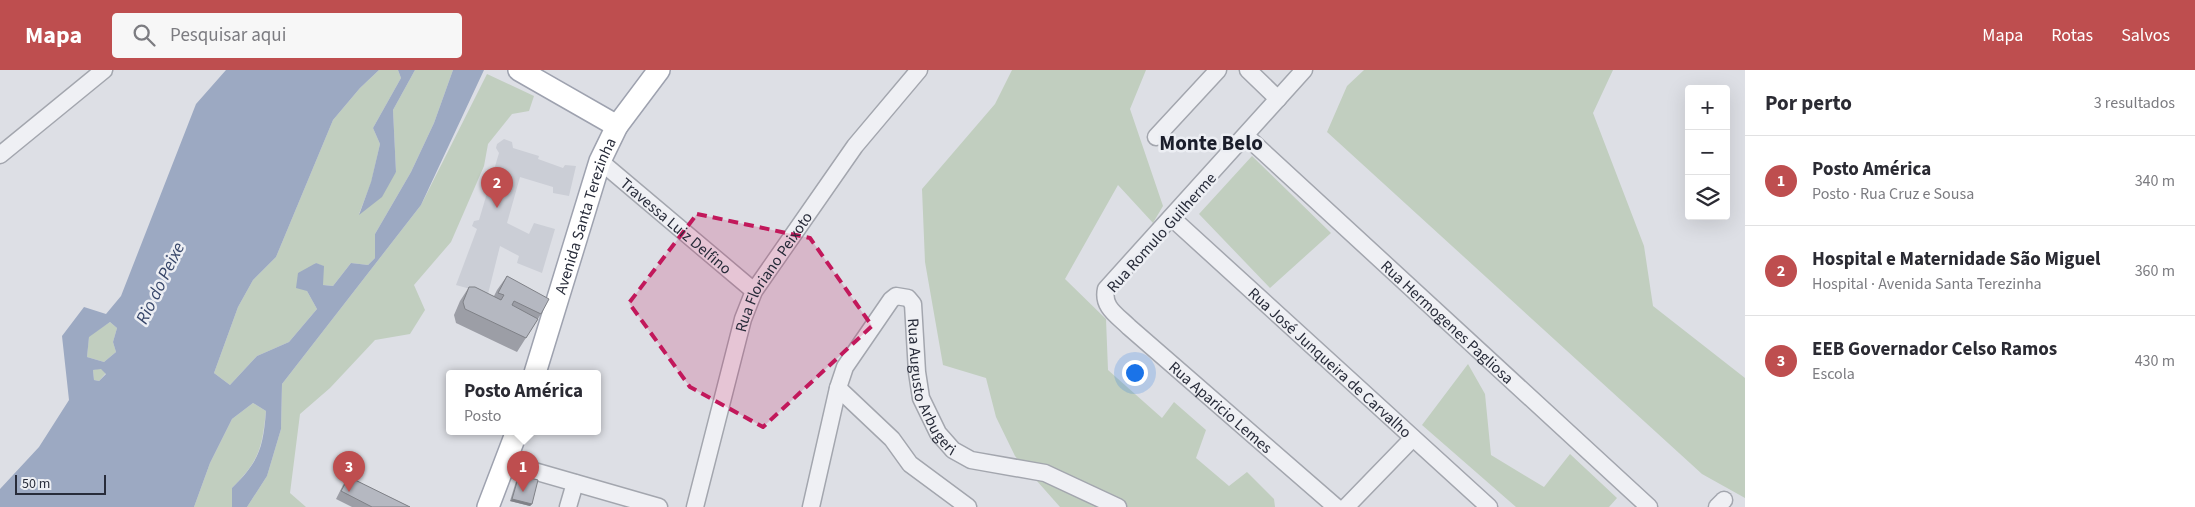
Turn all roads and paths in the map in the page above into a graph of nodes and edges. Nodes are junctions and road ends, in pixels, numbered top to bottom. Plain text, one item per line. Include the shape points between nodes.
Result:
1 (104, 70) edge
2 (518, 70) edge
3 (659, 70) edge
4 (919, 70) edge
5 (1218, 70) edge
6 (1248, 70) edge
7 (1304, 70) edge
8 (1278, 99) junction
9 (617, 126) junction
10 (1156, 136) dead end
11 (1246, 136) junction
12 (0, 155) edge
13 (600, 161) junction
14 (1172, 218) junction
15 (754, 291) junction
16 (1106, 306) joint
17 (536, 370) edge
18 (838, 388) junction
19 (516, 435) edge
20 (1413, 438) junction
21 (506, 463) junction
22 (575, 483) junction
23 (488, 507) edge
24 (568, 507) edge
25 (659, 507) edge
26 (695, 507) edge
27 (811, 507) edge
28 (968, 507) edge
29 (1118, 507) edge
30 (1336, 507) edge
31 (1346, 507) edge
32 (1489, 507) edge
33 (1650, 507) edge

1 - 12 street
2 - 9 main road
3 - 9 main road, Avenida Santa Terezinha
4 - 15 street, Rua Floriano Peixoto via 855,146
5 - 10 street
6 - 8 street
7 - 8 street, Rua Romulo Guilherme
8 - 11 street, Rua Romulo Guilherme
9 - 13 main road, Avenida Santa Terezinha
11 - 14 street, Rua Romulo Guilherme
11 - 33 street, Rua Hermogenes Pagliosa
13 - 15 street, Travessa Luiz Delfino
13 - 17 main road, Avenida Santa Terezinha
14 - 16 street, Rua Romulo Guilherme via 1106,289
14 - 20 street, Rua José Junqueira de Carvalho
15 - 26 street, Rua Floriano Peixoto via 743,319
16 - 30 street, Rua Aparicio Lemes
18 - 27 street, Rua Augusto Arbugeri
18 - 28 street via 892,439 910,464
18 - 29 street, Rua Augusto Arbugeri via 845,367 891,300 896,296 908,298 913,304 921,398 938,433 953,450 971,460 1045,473
19 - 21 main road
20 - 31 street
20 - 32 street, Rua José Junqueira de Carvalho
21 - 22 street
21 - 23 main road
22 - 24 street
22 - 25 street

